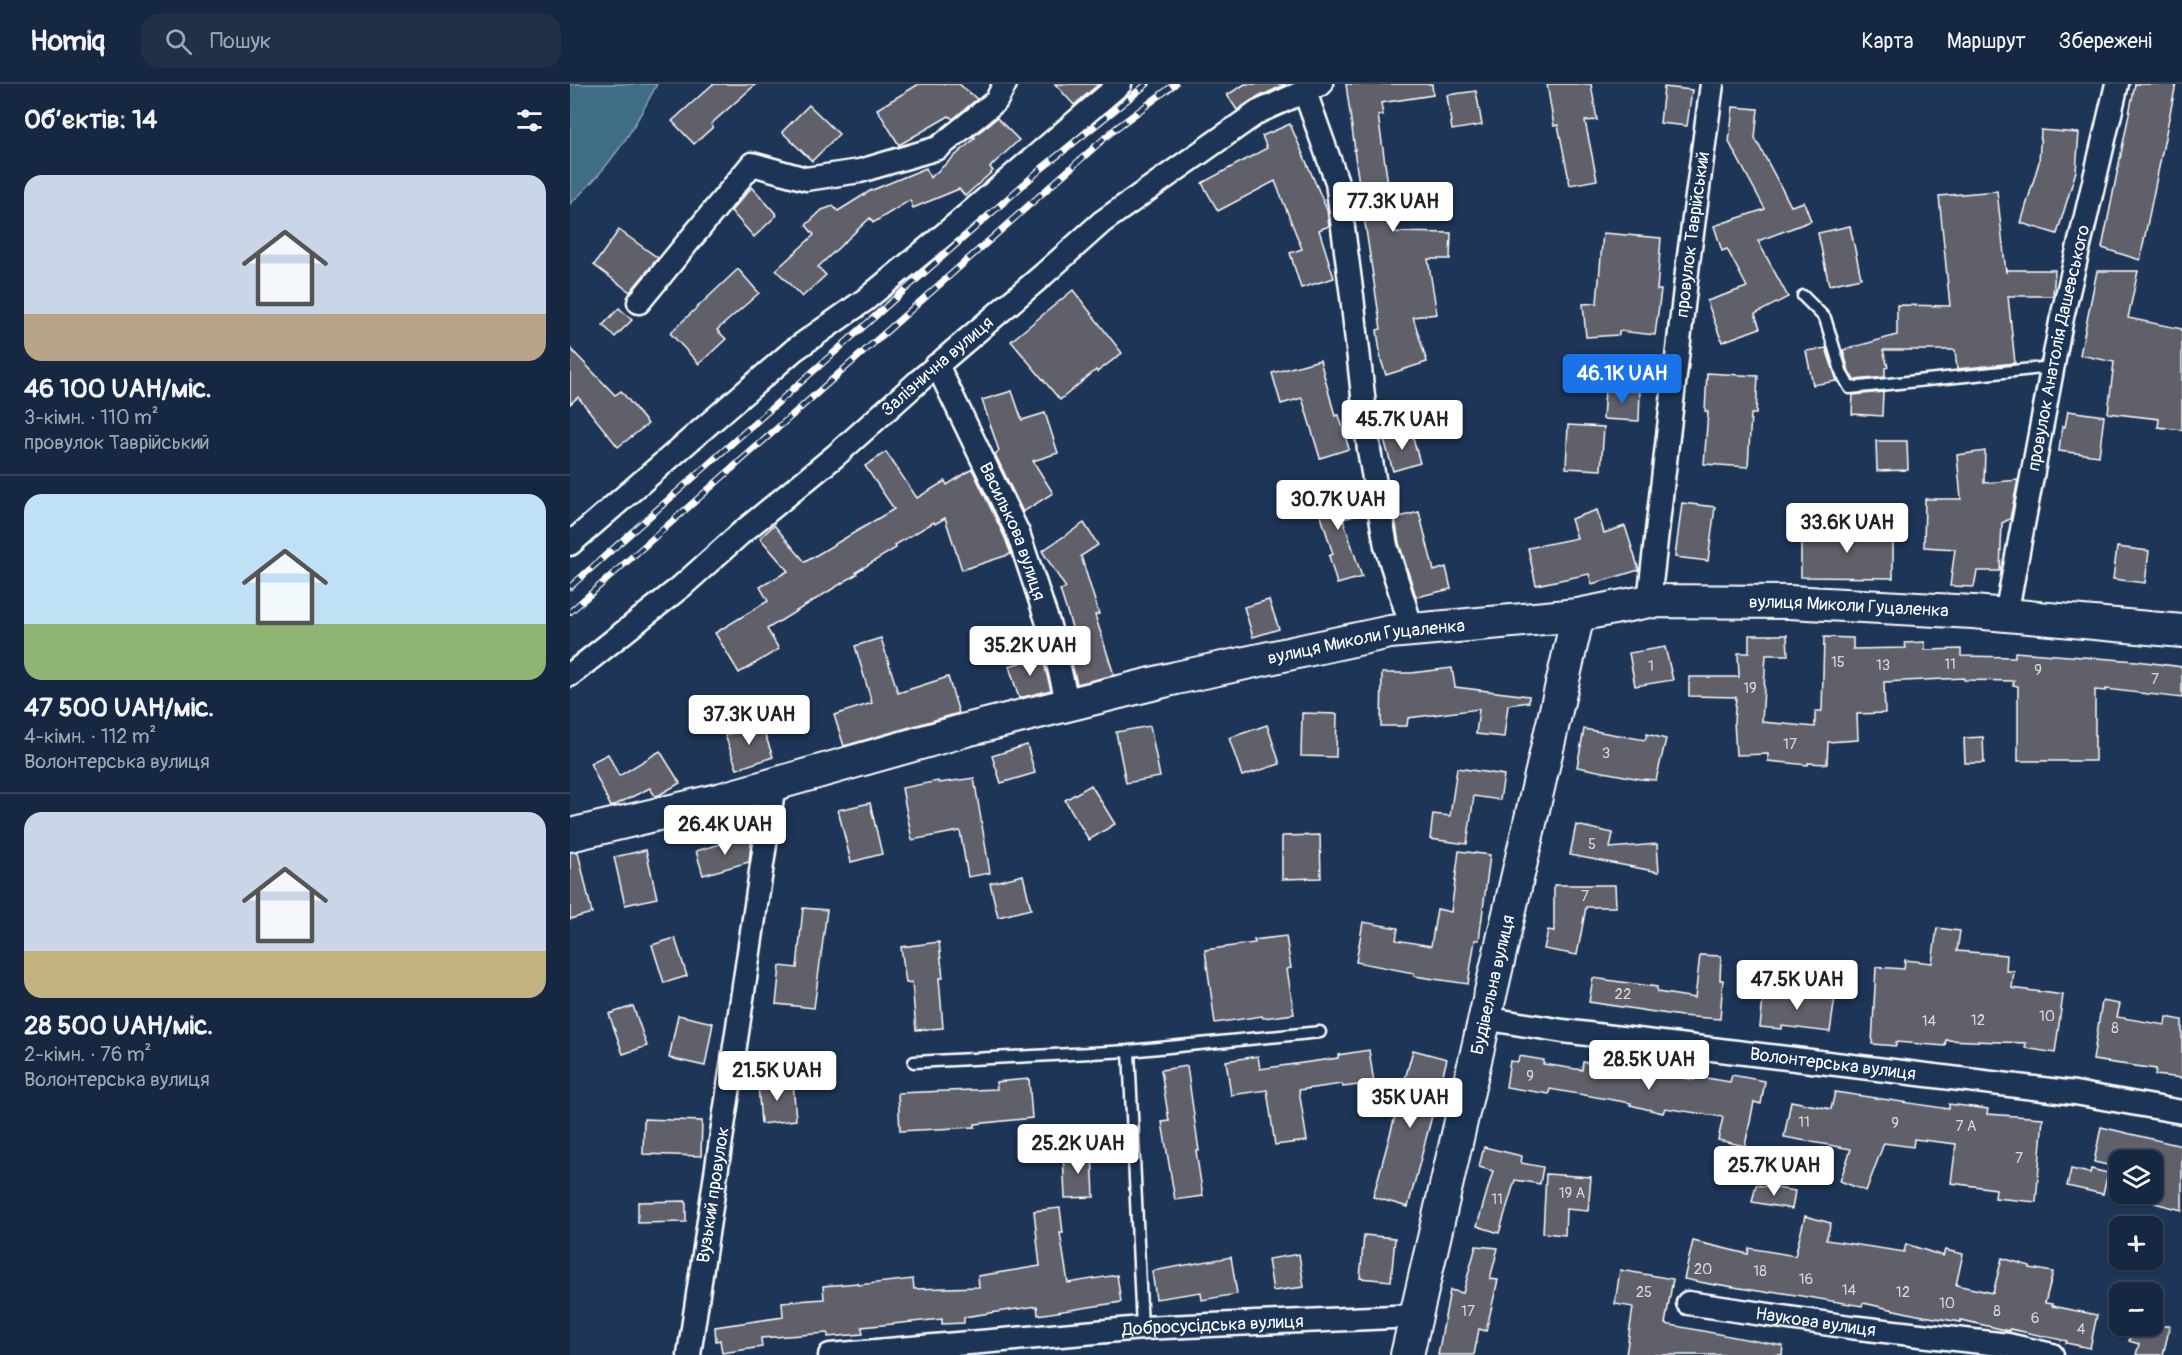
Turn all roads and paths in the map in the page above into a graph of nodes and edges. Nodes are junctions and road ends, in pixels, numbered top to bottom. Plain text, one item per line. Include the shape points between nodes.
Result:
1 (1005, 84) edge
2 (1120, 84) edge
3 (1712, 84) edge
4 (2117, 84) edge
5 (1313, 88) edge
6 (1803, 296) dead end
7 (639, 302) dead end
8 (937, 365) junction
9 (2052, 367) junction
10 (570, 544) edge
11 (1649, 601) junction
12 (1578, 615) junction
13 (2006, 615) junction
14 (1412, 629) junction
15 (2182, 631) edge
16 (570, 675) edge
17 (1068, 705) junction
18 (774, 784) junction
19 (570, 835) edge
20 (1484, 1018) junction
21 (1320, 1032) dead end
22 (1130, 1051) junction
23 (914, 1062) dead end
24 (2182, 1112) edge
25 (1688, 1303) dead end
26 (1416, 1316) junction
27 (1142, 1328) junction
28 (689, 1355) edge
29 (830, 1355) edge
30 (1407, 1355) edge
31 (2052, 1355) edge

1 - 7 street via 996,101 938,148 860,171 806,179 752,164
2 - 10 street via 865,300 794,350
3 - 11 street, провулок Таврійський
4 - 9 street, провулок Анатолія Дашевського
5 - 8 street, Залізнична вулиця via 1258,112 1102,222
5 - 14 street via 1337,182 1369,450 1386,546
6 - 9 lane via 1825,318 1850,388
8 - 16 street, Залізнична вулиця via 836,456
8 - 17 street, Василькова вулиця via 1018,533 1049,626
9 - 13 street, провулок Анатолія Дашевського
11 - 12 street, вулиця Миколи Гуцаленка
11 - 13 street, вулиця Миколи Гуцаленка via 1790,602
12 - 14 street, вулиця Миколи Гуцаленка
12 - 20 street, Будівельна вулиця
13 - 15 street, вулиця Миколи Гуцаленка
14 - 17 street, вулиця Миколи Гуцаленка via 1176,678
17 - 18 street, вулиця Миколи Гуцаленка
18 - 19 street, вулиця Миколи Гуцаленка
18 - 28 street, Вузький провулок
20 - 24 street, Волонтерська вулиця via 2075,1093
20 - 26 street, Будівельна вулиця
21 - 22 lane
22 - 23 lane
22 - 27 lane
25 - 31 street, Наукова вулиця
26 - 27 street, Добросусідська вулиця
26 - 30 street, Будівельна вулиця
27 - 29 street, Добросусідська вулиця

